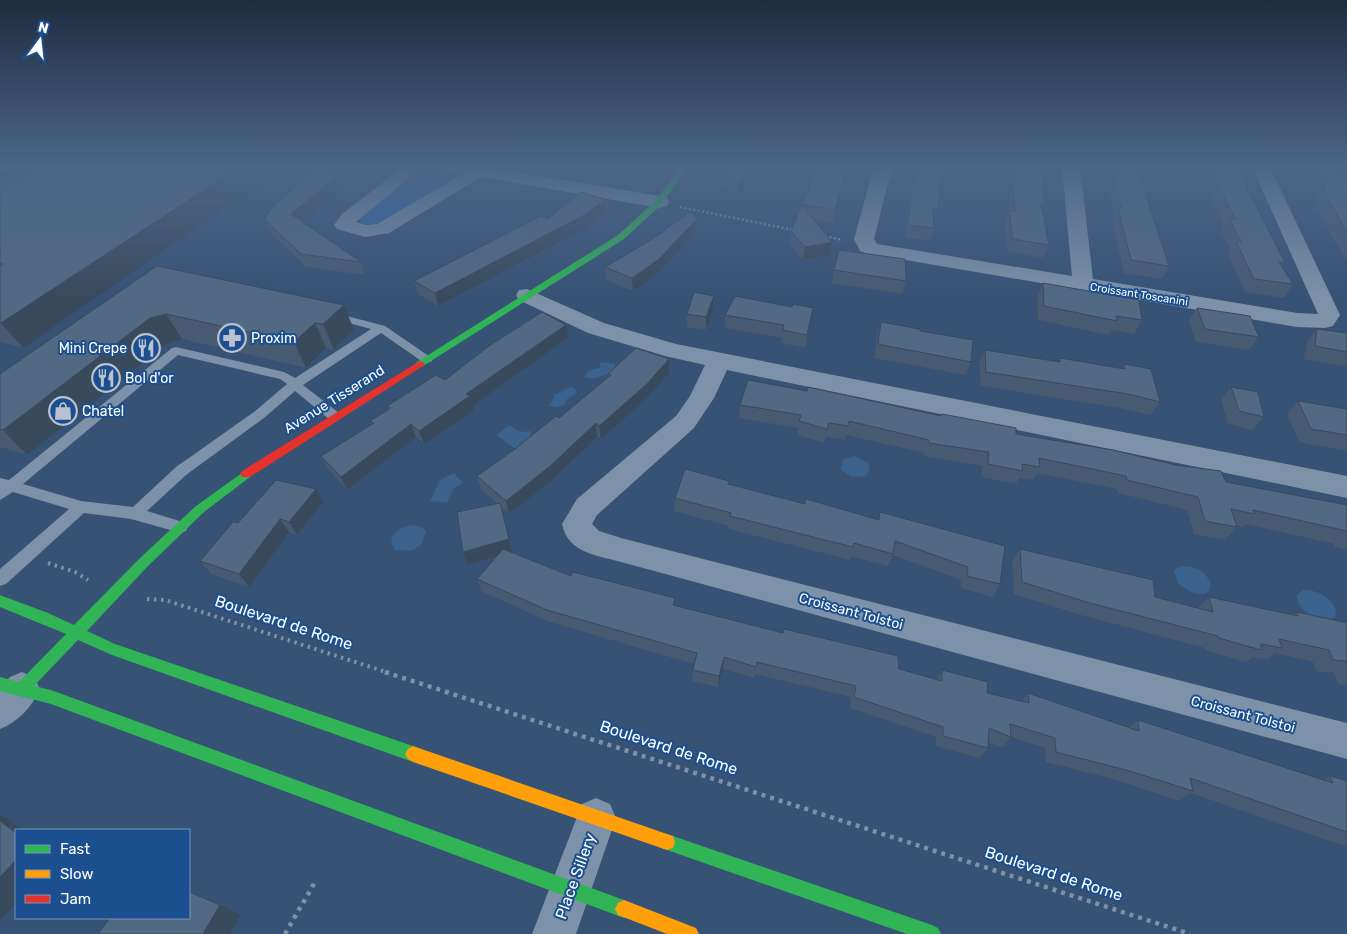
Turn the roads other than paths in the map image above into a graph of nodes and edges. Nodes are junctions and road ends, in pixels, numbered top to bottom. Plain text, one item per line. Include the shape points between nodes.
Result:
1 (358, 211) edge
2 (414, 211) edge
3 (651, 211) edge
4 (871, 211) edge
5 (1075, 211) edge
6 (1281, 211) edge
7 (1083, 285) junction
8 (527, 296) junction
9 (318, 312) edge
10 (381, 328) junction
11 (427, 358) junction
12 (718, 360) junction
13 (295, 384) junction
14 (334, 416) junction
15 (1347, 487) edge
16 (4, 488) edge
17 (81, 507) junction
18 (135, 514) junction
19 (181, 527) junction
20 (0, 580) edge
21 (0, 601) edge
22 (77, 633) junction
23 (7, 695) edge
24 (1347, 741) edge
25 (596, 818) junction
26 (570, 889) junction
27 (554, 934) edge
28 (690, 934) edge
29 (932, 934) edge

1 - 2 street via 344,225 365,231 382,229
3 - 8 main road, Avenue Tisserand via 626,233
4 - 7 street, Croissant Toscanini via 864,235 867,247
5 - 7 street
6 - 7 street, Croissant Toscanini via 1329,312 1325,321 1297,320
8 - 11 main road, Avenue Tisserand
8 - 12 street via 614,335
9 - 10 lane
10 - 11 lane
10 - 13 lane
11 - 14 main road, Avenue Tisserand
12 - 15 street
12 - 24 street, Croissant Tolstoi via 688,418 587,507 577,524 579,533 621,550
13 - 14 lane
13 - 16 lane via 284,376 176,351
13 - 18 lane via 259,415 181,471
14 - 19 main road, Avenue Tisserand via 234,482
16 - 17 lane
17 - 18 lane via 104,507
17 - 20 lane
18 - 19 lane
19 - 22 main road, Avenue Tisserand
21 - 22 main road
22 - 23 main road, Avenue Tisserand
22 - 25 main road via 112,649
23 - 26 main road via 51,697
25 - 26 street, Place Sillery
25 - 29 main road
26 - 27 street, Place Sillery
26 - 28 main road

